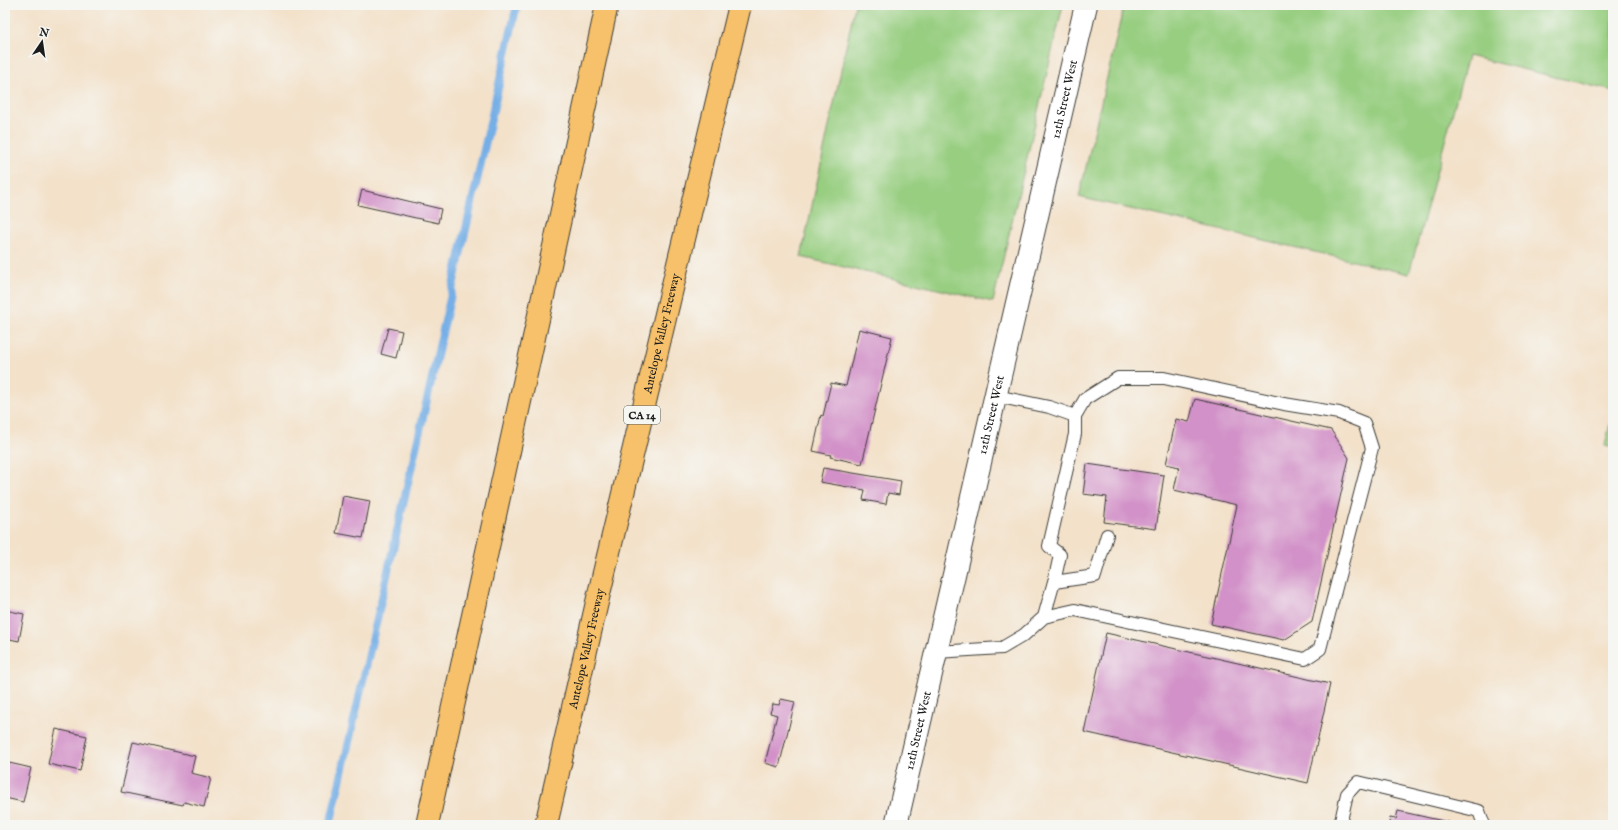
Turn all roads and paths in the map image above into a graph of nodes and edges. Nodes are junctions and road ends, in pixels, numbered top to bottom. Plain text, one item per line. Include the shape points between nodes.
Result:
1 (607, 5) edge
2 (740, 5) edge
3 (1086, 5) edge
4 (996, 396) junction
5 (1075, 416) junction
6 (1107, 535) dead end
7 (1055, 578) junction
8 (1044, 618) junction
9 (936, 652) junction
10 (428, 825) edge
11 (546, 825) edge
12 (896, 825) edge
13 (1340, 825) edge
14 (1484, 825) edge

1 - 10 highway
2 - 11 highway, Antelope Valley Freeway / CA 14
3 - 4 street, 12th Street West
4 - 5 lane via 1049,407
4 - 9 street, 12th Street West
5 - 7 lane via 1075,434 1049,546 1060,555
5 - 8 lane via 1085,399 1118,378 1164,378 1339,413 1364,423 1372,448 1320,649 1305,658 1075,610
6 - 7 lane via 1095,576 1054,582
7 - 8 lane
8 - 9 lane via 1024,635 1002,648
9 - 12 street, 12th Street West
13 - 14 lane via 1347,794 1358,782 1479,811

